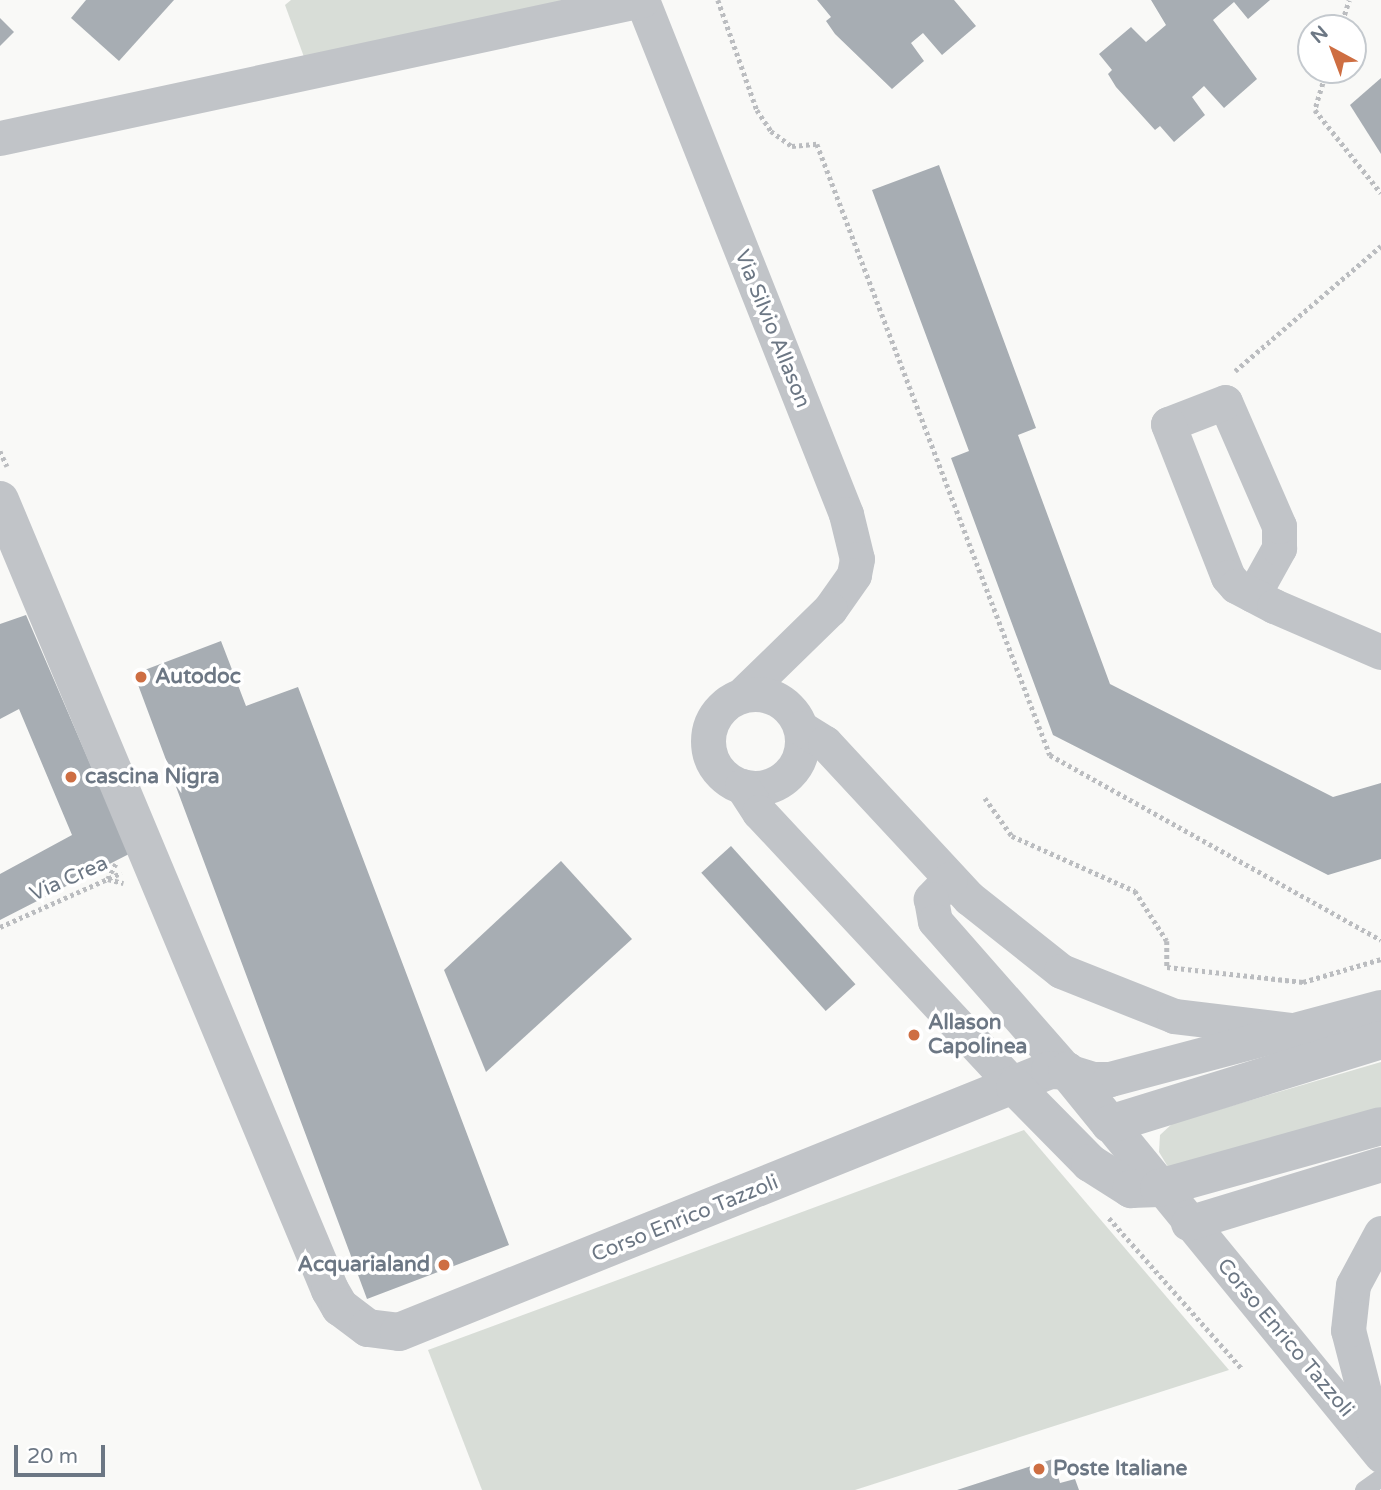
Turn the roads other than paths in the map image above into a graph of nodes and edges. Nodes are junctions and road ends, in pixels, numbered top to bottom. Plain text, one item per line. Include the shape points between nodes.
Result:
1 (642, 0) edge
2 (0, 138) edge
3 (0, 500) edge
4 (1253, 595) junction
5 (794, 643) junction
6 (1381, 652) edge
7 (741, 696) junction
8 (778, 698) junction
9 (801, 728) junction
10 (742, 786) junction
11 (950, 879) junction
12 (1381, 1007) edge
13 (1300, 1031) junction
14 (1381, 1040) edge
15 (1067, 1071) junction
16 (1015, 1087) junction
17 (1110, 1124) junction
18 (1381, 1126) edge
19 (1381, 1164) edge
20 (1159, 1188) junction
21 (1188, 1223) junction
22 (1381, 1233) edge
23 (1381, 1455) edge
24 (1381, 1478) edge
25 (1364, 1490) edge

1 - 2 street
1 - 5 street, Via Silvio Allason via 854,543 854,575 844,592
3 - 16 street, Corso Enrico Tazzoli via 140,873 330,1290 353,1320 383,1333 399,1332
4 - 4 street via 1279,548 1279,526 1225,402 1168,424 1222,567 1236,586
4 - 6 street
5 - 7 street, Via Silvio Allason
5 - 8 street, Via Silvio Allason via 782,665
7 - 8 street
7 - 10 street via 722,708 709,726 707,741 712,761
8 - 9 street
9 - 10 street via 802,751 792,772 760,789
9 - 11 street, Corso Enrico Tazzoli via 825,743
10 - 16 street via 759,812
11 - 13 street, Corso Enrico Tazzoli via 1011,935 1083,981 1174,1016
11 - 15 street, Corso Enrico Tazzoli via 932,898 935,921
12 - 13 street, Corso Enrico Tazzoli
13 - 15 street, Corso Enrico Tazzoli via 1110,1079
14 - 17 street
15 - 16 street, Corso Enrico Tazzoli via 1050,1070
15 - 17 street, Corso Enrico Tazzoli
16 - 20 street via 1090,1163 1131,1189
17 - 20 street, Corso Enrico Tazzoli
18 - 20 street
19 - 21 street
20 - 21 street, Corso Enrico Tazzoli
21 - 23 street, Corso Enrico Tazzoli
22 - 23 street, Corso Enrico Tazzoli via 1353,1285 1348,1330
24 - 25 lane

